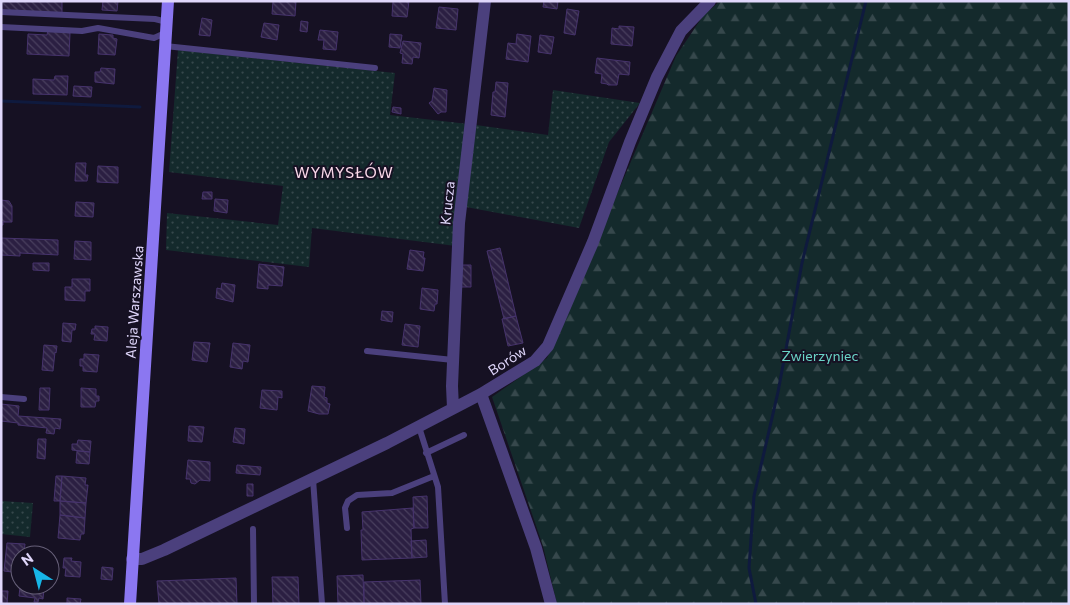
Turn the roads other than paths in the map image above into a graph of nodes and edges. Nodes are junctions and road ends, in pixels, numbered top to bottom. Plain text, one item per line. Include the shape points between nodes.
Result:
1 (168, 1) edge
2 (485, 1) edge
3 (710, 1) edge
4 (1, 12) edge
5 (1, 27) edge
6 (166, 34) junction
7 (375, 68) dead end
8 (367, 351) dead end
9 (453, 360) junction
10 (481, 394) junction
11 (1, 397) edge
12 (24, 399) dead end
13 (454, 408) junction
14 (418, 426) junction
15 (464, 435) dead end
16 (426, 453) junction
17 (434, 476) junction
18 (313, 479) junction
19 (347, 528) dead end
20 (253, 529) dead end
21 (132, 559) junction
22 (130, 604) edge
23 (254, 604) edge
24 (322, 604) edge
25 (445, 604) edge
26 (551, 604) edge

1 - 6 street, Aleja Warszawska
2 - 9 street, Krucza via 459,223
3 - 10 street, Borów via 681,32 657,77 594,242 548,346 535,361
4 - 6 lane via 155,19
5 - 6 lane via 82,31 98,28 154,38
6 - 7 lane
6 - 21 street, Aleja Warszawska
8 - 9 lane
9 - 13 street, Krucza
10 - 13 street, Borów
10 - 26 street via 536,548
11 - 12 lane
13 - 14 street, Borów
14 - 16 lane
14 - 18 street, Borów
15 - 16 lane
16 - 17 lane
17 - 19 lane via 392,493 357,494 345,508
17 - 25 lane via 438,488
18 - 21 street, Borów via 164,550 142,559
18 - 24 lane
20 - 23 lane
21 - 22 street, Aleja Warszawska

